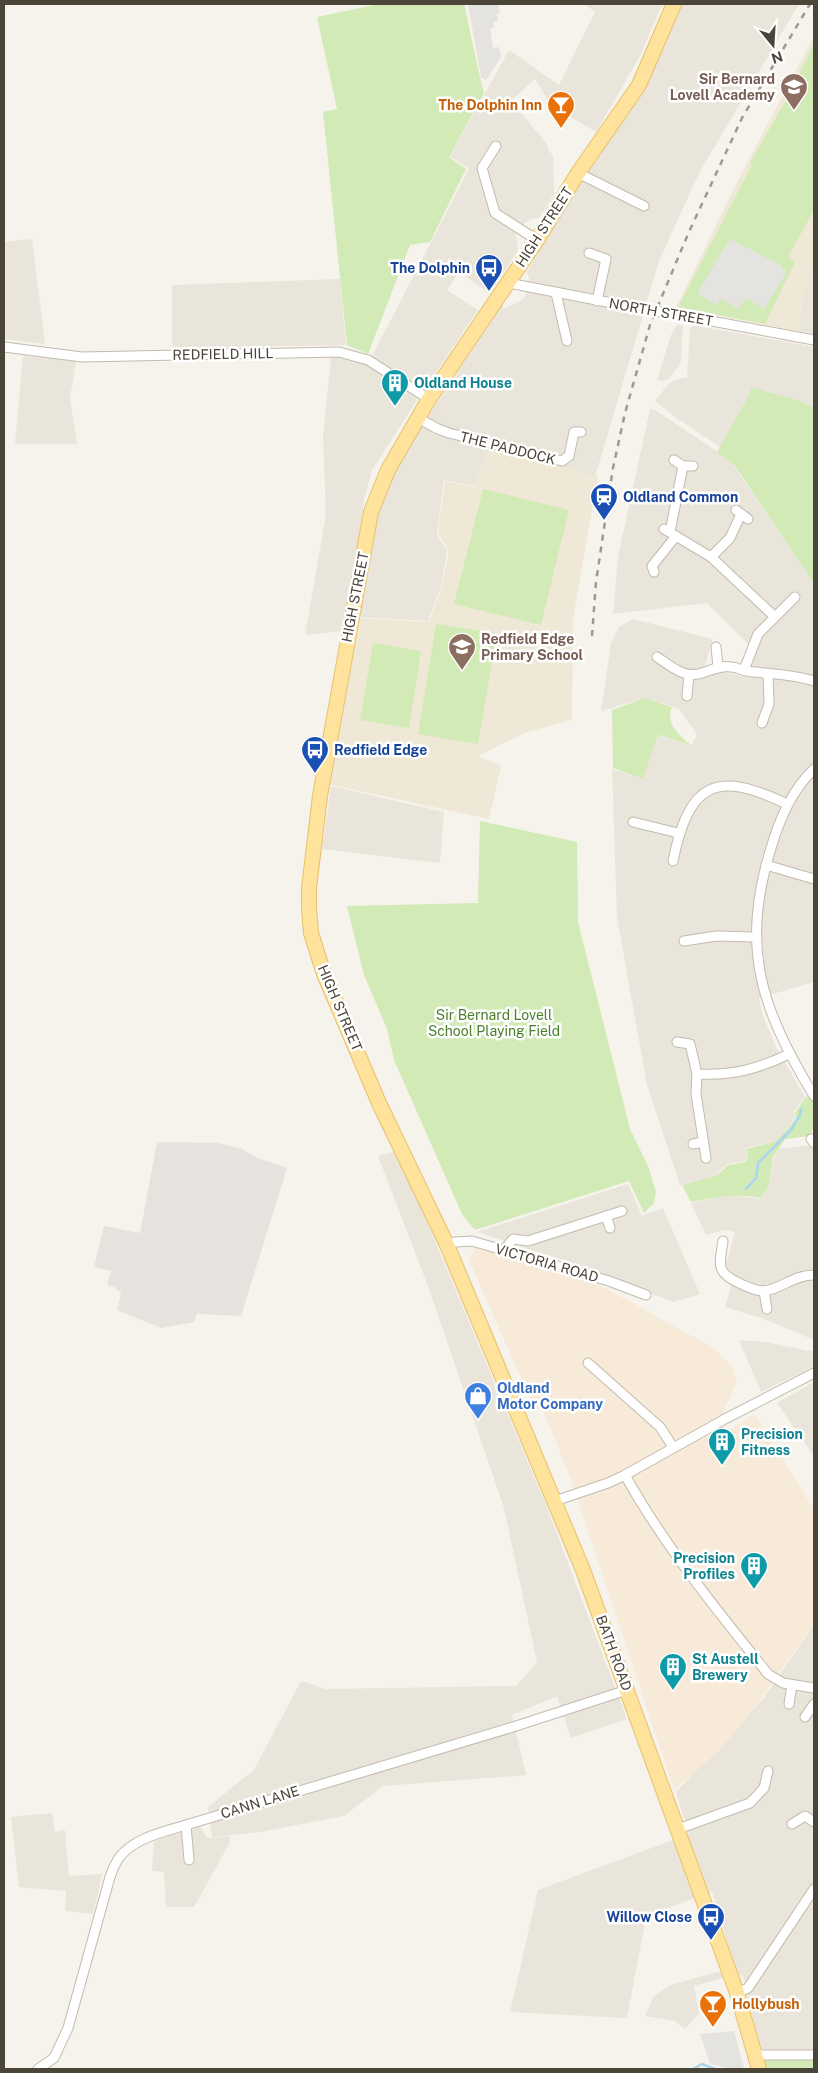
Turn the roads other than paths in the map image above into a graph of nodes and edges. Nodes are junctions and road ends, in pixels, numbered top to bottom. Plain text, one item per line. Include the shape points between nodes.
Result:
1 (674, 4) edge
2 (496, 146) dead end
3 (578, 174) junction
4 (644, 206) dead end
5 (537, 240) junction
6 (589, 253) dead end
7 (508, 283) junction
8 (556, 293) junction
9 (597, 301) junction
10 (814, 340) edge
11 (567, 341) dead end
12 (4, 347) edge
13 (429, 399) junction
14 (418, 418) junction
15 (581, 432) dead end
16 (674, 460) dead end
17 (683, 466) junction
18 (693, 466) dead end
19 (741, 514) dead end
20 (670, 533) junction
21 (711, 557) junction
22 (654, 572) dead end
23 (795, 597) dead end
24 (774, 616) junction
25 (716, 647) dead end
26 (657, 657) dead end
27 (718, 667) junction
28 (744, 670) junction
29 (768, 673) junction
30 (689, 675) junction
31 (814, 682) edge
32 (687, 696) dead end
33 (762, 723) dead end
34 (814, 769) edge
35 (787, 804) junction
36 (633, 822) dead end
37 (678, 834) junction
38 (673, 861) dead end
39 (766, 865) junction
40 (814, 879) edge
41 (756, 937) junction
42 (684, 941) dead end
43 (677, 1042) dead end
44 (789, 1054) junction
45 (697, 1074) junction
46 (689, 1086) dead end
47 (814, 1096) edge
48 (703, 1142) junction
49 (692, 1144) dead end
50 (706, 1158) dead end
51 (622, 1211) dead end
52 (606, 1216) junction
53 (610, 1228) dead end
54 (723, 1241) dead end
55 (447, 1245) junction
56 (504, 1250) junction
57 (814, 1275) edge
58 (764, 1291) junction
59 (646, 1295) dead end
60 (767, 1310) dead end
61 (588, 1363) dead end
62 (814, 1373) edge
63 (673, 1447) junction
64 (625, 1475) junction
65 (555, 1501) junction
66 (792, 1685) junction
67 (814, 1688) edge
68 (627, 1690) junction
69 (789, 1704) dead end
70 (814, 1704) edge
71 (805, 1717) dead end
72 (768, 1771) dead end
73 (814, 1822) edge
74 (792, 1824) dead end
75 (186, 1825) junction
76 (678, 1829) junction
77 (189, 1860) dead end
78 (814, 1889) edge
79 (737, 1993) junction
80 (814, 2055) edge
81 (758, 2064) edge
82 (38, 2069) edge

1 - 3 main road, HIGH STREET via 639,85
2 - 5 street via 482,168 495,213
3 - 4 street
3 - 5 main road, HIGH STREET
5 - 7 main road, HIGH STREET
6 - 9 street via 606,258
7 - 8 street, NORTH STREET
7 - 13 main road, HIGH STREET
8 - 9 street, NORTH STREET
8 - 11 street
9 - 10 street, NORTH STREET, bridge
12 - 13 street, REDFIELD HILL via 82,358 339,352 368,360
13 - 14 main road, HIGH STREET
14 - 15 street, THE PADDOCK via 450,433 562,461 569,456 574,432
14 - 55 main road, HIGH STREET via 388,470 371,512 320,796 309,908 312,932 330,990 379,1103
16 - 17 street
17 - 18 street
17 - 20 street
19 - 21 street via 730,538
20 - 21 street
20 - 22 street via 652,566
21 - 24 street
23 - 24 street
24 - 28 street via 758,634
25 - 27 street
26 - 30 street
27 - 28 street
27 - 30 street
28 - 29 street
29 - 31 street via 802,677
29 - 33 street via 769,704
30 - 32 street
34 - 35 street
35 - 37 street via 761,791 724,785 697,798
35 - 39 street
36 - 37 street
37 - 38 street
39 - 40 street
39 - 41 street via 756,913
41 - 42 street via 716,936
41 - 44 street via 768,1004
43 - 45 street via 693,1042
44 - 45 street via 771,1063 723,1076
44 - 47 street
45 - 46 street
45 - 48 street via 696,1094
48 - 49 street
48 - 50 street
51 - 52 street
52 - 53 street
52 - 56 street via 528,1241 513,1239
54 - 58 street via 722,1273
55 - 56 street, VICTORIA ROAD via 472,1241
55 - 65 main road, BATH ROAD
56 - 59 street, VICTORIA ROAD
57 - 58 street via 794,1278
58 - 60 street
61 - 63 street via 660,1427
62 - 63 street
63 - 64 street
64 - 65 street
64 - 66 street via 674,1554 722,1617 768,1674
65 - 68 main road, BATH ROAD
66 - 67 street
66 - 69 street
68 - 75 street, CANN LANE
68 - 76 main road, BATH ROAD
70 - 71 street
72 - 76 street via 764,1788 750,1803
73 - 74 street via 804,1816
75 - 77 street
75 - 82 street, CANN LANE via 131,1846 118,1859 110,1877 65,2036 54,2058
76 - 79 main road, BATH ROAD
78 - 79 street via 748,1988
79 - 81 main road, BATH ROAD
80 - 81 street

